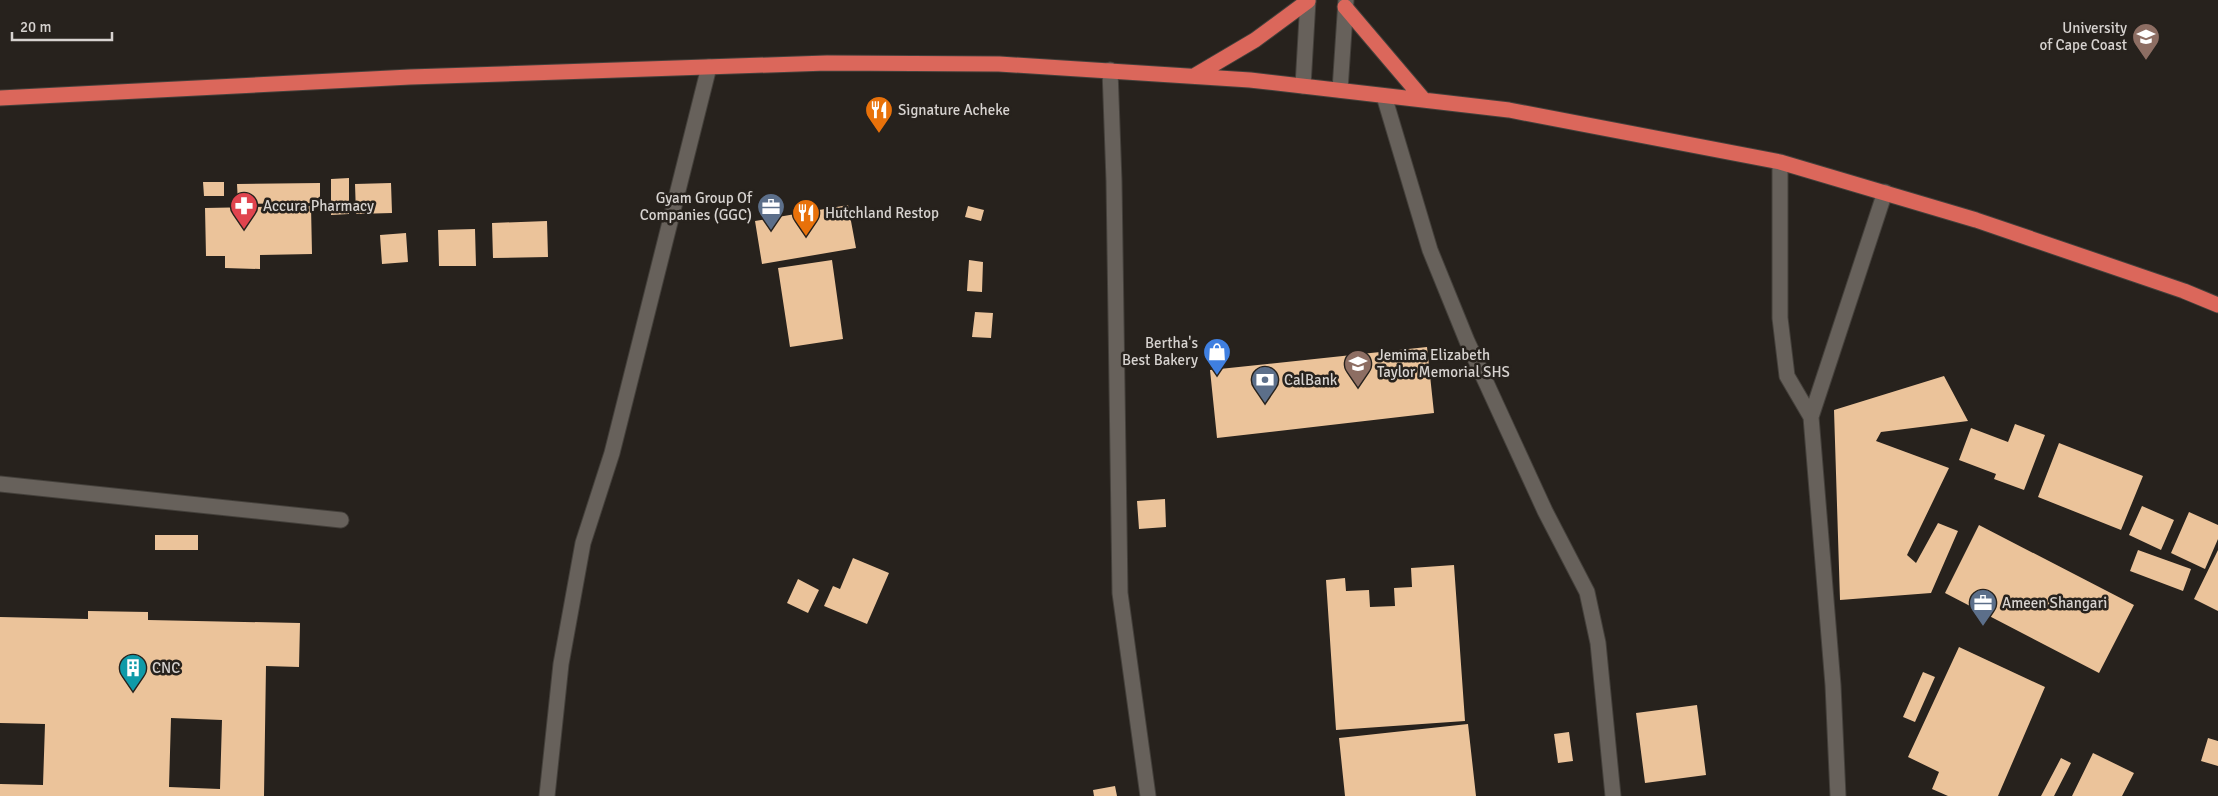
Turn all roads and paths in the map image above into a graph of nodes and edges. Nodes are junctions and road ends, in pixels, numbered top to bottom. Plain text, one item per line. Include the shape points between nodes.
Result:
1 (1308, 0) edge
2 (1345, 4) edge
3 (709, 67) junction
4 (1110, 70) junction
5 (1194, 76) junction
6 (1303, 86) junction
7 (1340, 90) junction
8 (1384, 96) junction
9 (0, 98) edge
10 (1424, 100) junction
11 (1780, 162) junction
12 (1885, 192) junction
13 (2218, 305) edge
14 (1811, 417) junction
15 (0, 484) edge
16 (341, 520) dead end
17 (547, 796) edge
18 (1148, 796) edge
19 (1613, 796) edge
20 (1838, 796) edge

1 - 5 highway via 1255,40
1 - 6 street
2 - 7 street
2 - 10 highway
3 - 4 highway via 827,62 989,64
3 - 9 highway via 410,77
3 - 17 street via 612,453 583,543 561,664
4 - 5 highway
4 - 18 street via 1115,191 1120,593
5 - 6 highway
6 - 7 highway
7 - 8 highway
8 - 10 highway
8 - 19 street via 1430,250 1467,341 1545,511 1587,592 1598,643
10 - 11 highway via 1509,110
11 - 12 highway
11 - 14 street via 1780,318 1787,376
12 - 13 highway via 1976,220
12 - 14 street
14 - 20 street via 1833,685
15 - 16 street

